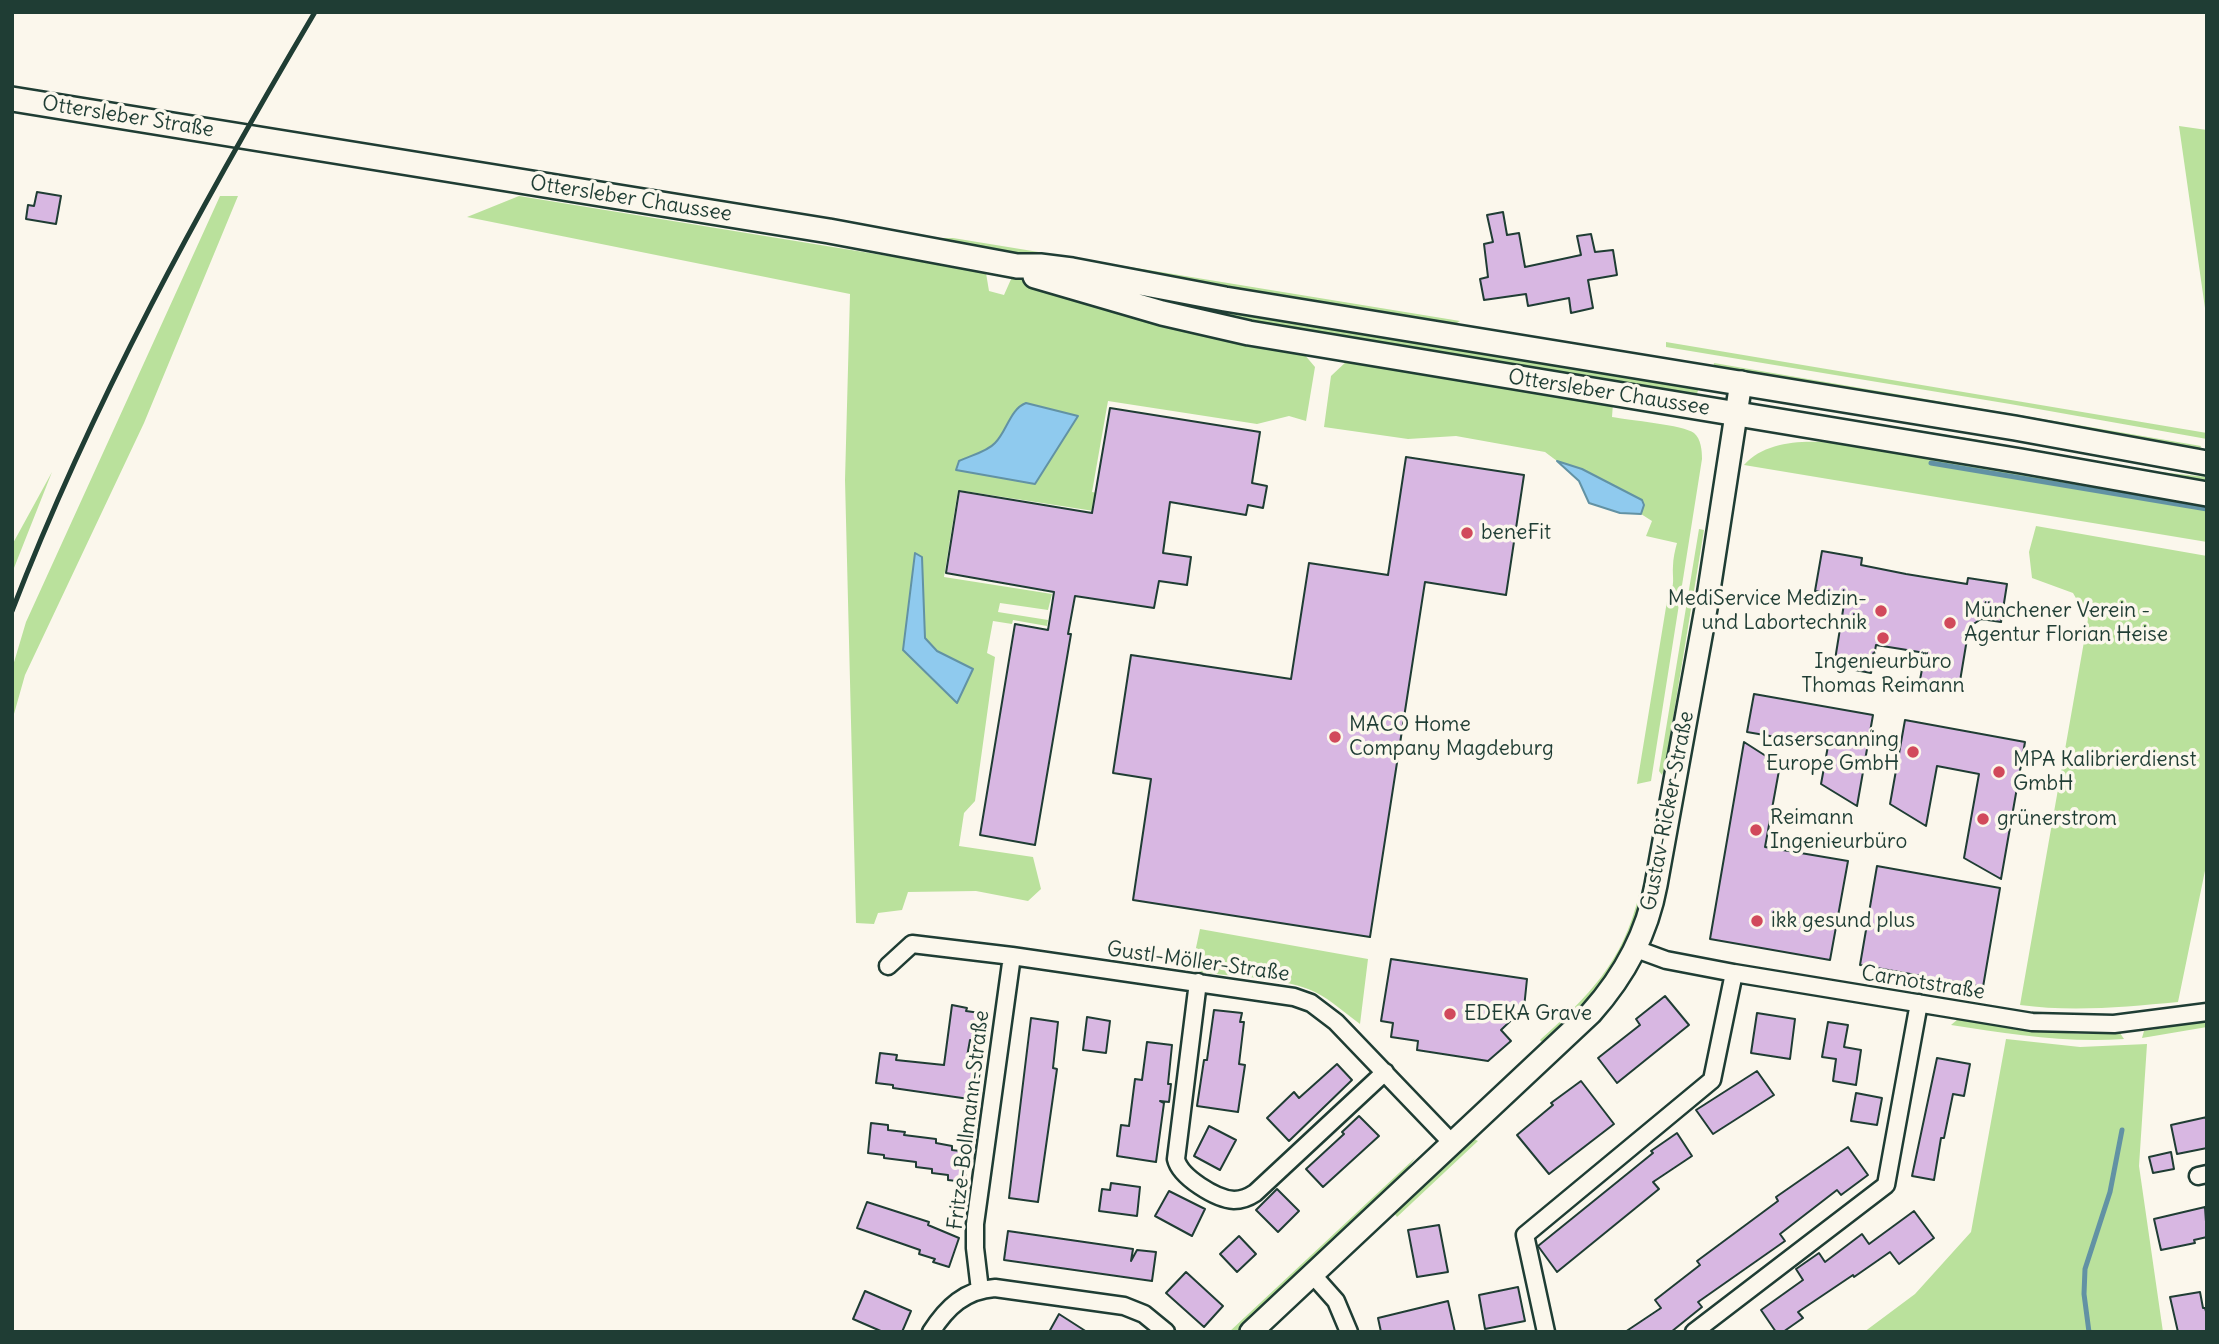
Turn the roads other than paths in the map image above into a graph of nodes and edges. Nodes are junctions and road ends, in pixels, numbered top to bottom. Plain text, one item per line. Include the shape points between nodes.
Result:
1 (12, 99) edge
2 (244, 135) joint
3 (1017, 266) junction
4 (1741, 382) junction
5 (1736, 413) junction
6 (2207, 463) edge
7 (2207, 494) edge
8 (1636, 949) junction
9 (1012, 956) junction
10 (888, 966) dead end
11 (1734, 973) junction
12 (1198, 982) junction
13 (1919, 1003) junction
14 (2207, 1012) edge
15 (1385, 1072) junction
16 (1452, 1143) junction
17 (1312, 1275) junction
18 (980, 1290) junction
19 (932, 1332) edge
20 (1166, 1332) edge
21 (1251, 1332) edge
22 (1349, 1332) edge
23 (1546, 1332) edge
24 (1694, 1332) edge

1 - 2 main road, Ottersleber Straße
2 - 3 main road, Ottersleber Chaussee
3 - 4 main road, Ottersleber Chaussee via 1072,270
3 - 5 main road, Ottersleber Chaussee via 1058,284 1236,331
4 - 5 street, Gustav-Ricker-Straße
4 - 6 main road, Ottersleber Chaussee
5 - 7 main road, Ottersleber Chaussee
5 - 8 street, Gustav-Ricker-Straße via 1656,885
8 - 11 street, Carnotstraße via 1666,960
8 - 16 street, Gustav-Ricker-Straße via 1591,1013
9 - 10 street, Gustl-Möller-Straße via 912,944
9 - 12 street, Gustl-Möller-Straße
9 - 18 street, Fritze-Bollmann-Straße via 975,1224
11 - 13 street, Carnotstraße
11 - 23 street via 1712,1080 1525,1235
12 - 15 street, Gustl-Möller-Straße via 1311,1003
12 - 15 street via 1176,1159 1187,1178 1223,1197 1242,1199 1255,1193
13 - 14 street, Carnotstraße via 2062,1024 2114,1024
13 - 24 street via 1886,1185
15 - 16 street, Gustl-Möller-Straße
16 - 17 street, Gustav-Ricker-Straße
17 - 21 street, Gustav-Ricker-Straße
17 - 22 street via 1336,1301
18 - 19 street via 952,1305
18 - 20 street via 995,1288 1124,1306 1144,1314

